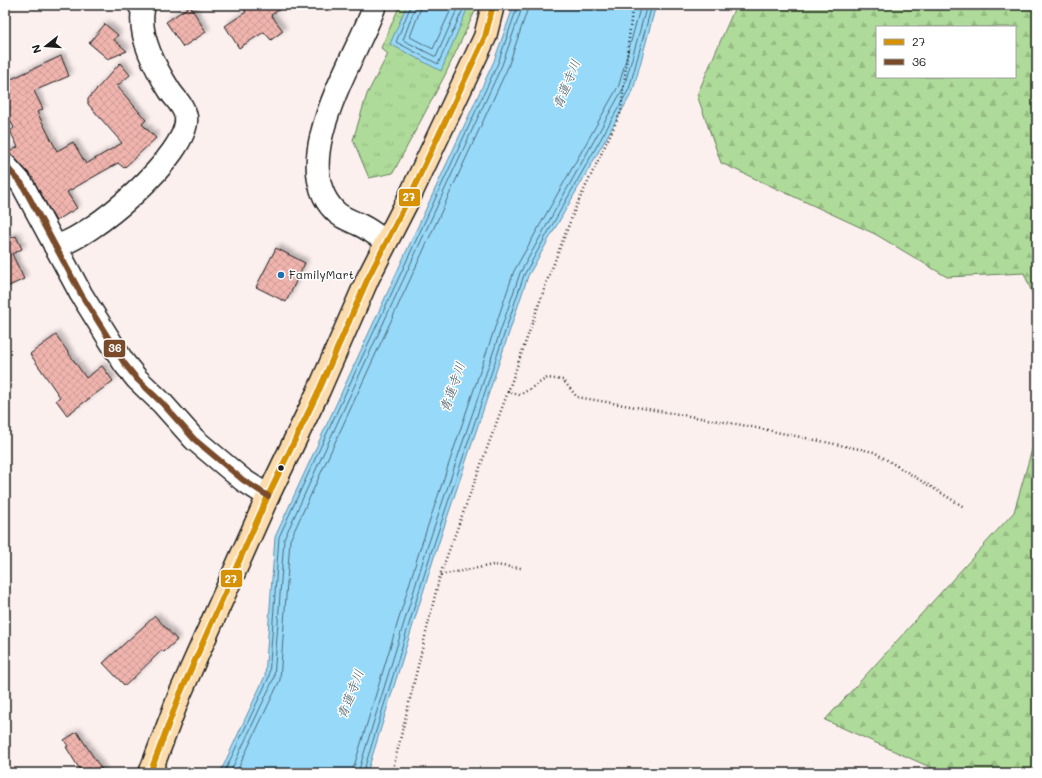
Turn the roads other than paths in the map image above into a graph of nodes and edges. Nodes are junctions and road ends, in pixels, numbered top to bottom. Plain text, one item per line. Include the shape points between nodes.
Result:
1 (139, 5) edge
2 (375, 5) edge
3 (493, 5) edge
4 (5, 165) edge
5 (386, 241) junction
6 (55, 246) junction
7 (268, 496) junction
8 (150, 773) edge

1 - 6 street via 143,10 141,19 144,41 165,82 184,108 187,126 164,162 117,210 66,244
2 - 5 street via 322,131 317,152 317,171 323,192 333,209 347,220
3 - 5 main road via 485,37 476,57
4 - 6 street via 22,184
5 - 7 main road
6 - 7 street via 81,294 124,363 137,379 194,439 243,480
7 - 8 main road via 180,694

